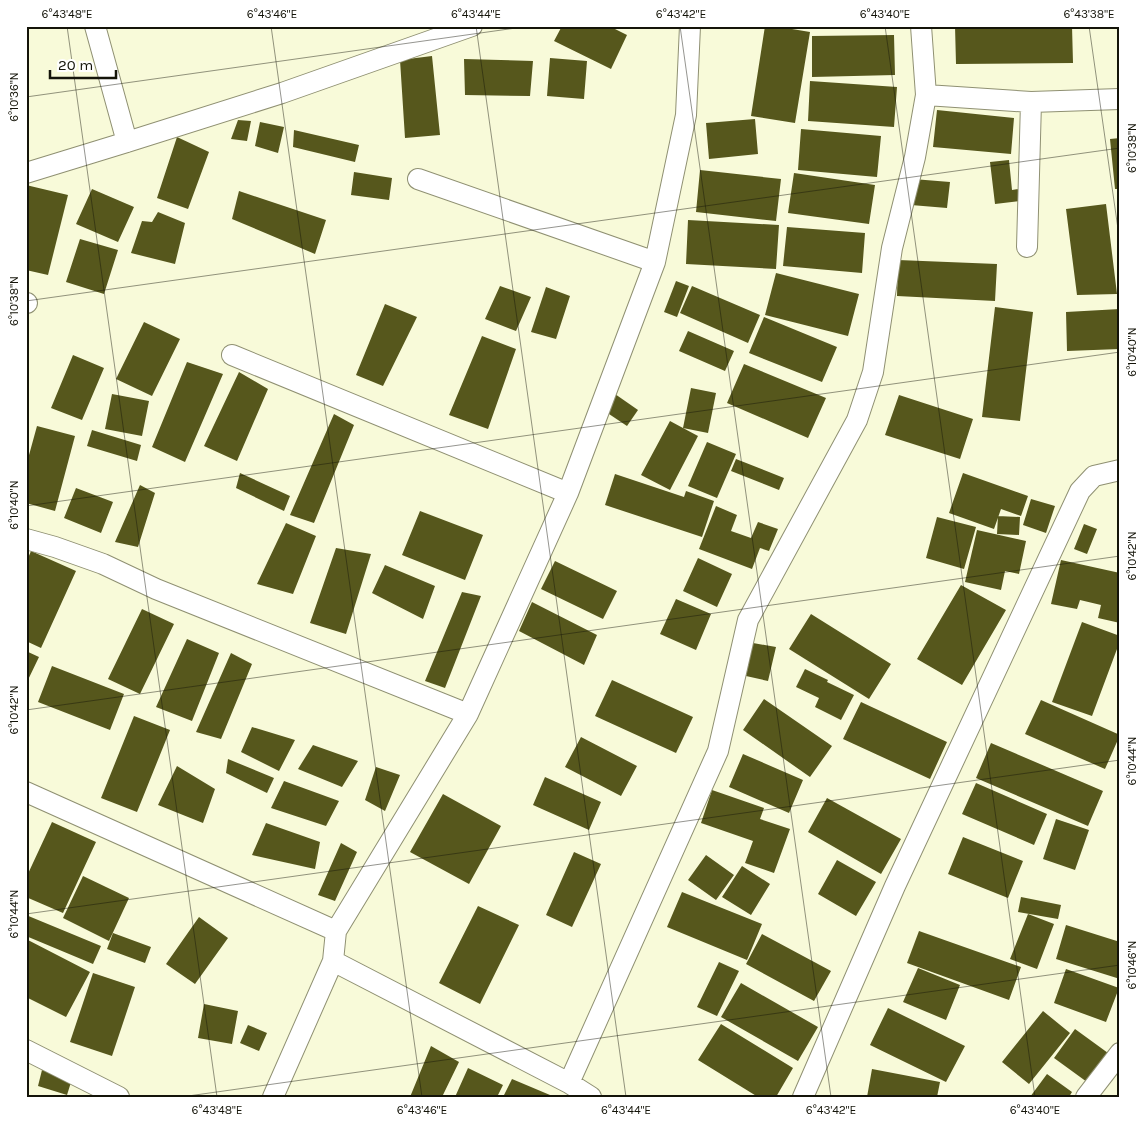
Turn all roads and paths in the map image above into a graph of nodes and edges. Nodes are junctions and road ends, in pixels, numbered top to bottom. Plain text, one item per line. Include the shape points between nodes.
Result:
1 (95, 26) edge
2 (690, 26) edge
3 (921, 26) edge
4 (462, 28) edge
5 (926, 95) junction
6 (1120, 99) edge
7 (1031, 102) junction
8 (127, 142) junction
9 (26, 172) edge
10 (418, 178) dead end
11 (1027, 247) dead end
12 (655, 262) junction
13 (232, 355) dead end
14 (1120, 470) edge
15 (568, 493) junction
16 (26, 539) edge
17 (468, 714) junction
18 (26, 792) edge
19 (336, 931) junction
20 (333, 961) junction
21 (26, 1050) edge
22 (1120, 1053) edge
23 (569, 1083) junction
24 (119, 1097) edge
25 (272, 1097) edge
26 (591, 1097) edge
27 (803, 1097) edge
28 (1086, 1097) edge

1 - 8 street
2 - 12 street via 686,115
3 - 5 street
4 - 8 street via 282,93
5 - 7 street
5 - 23 street via 892,248 873,372 856,420 748,620 718,750
6 - 7 street
7 - 11 street
8 - 9 street
10 - 12 street
12 - 15 street
13 - 15 street
14 - 27 street via 1094,476 1080,491 895,886
15 - 17 street
16 - 17 street via 103,564 156,589
17 - 19 street
18 - 19 street
19 - 20 street
20 - 23 street
20 - 25 street
21 - 24 street
22 - 28 street
23 - 26 street

